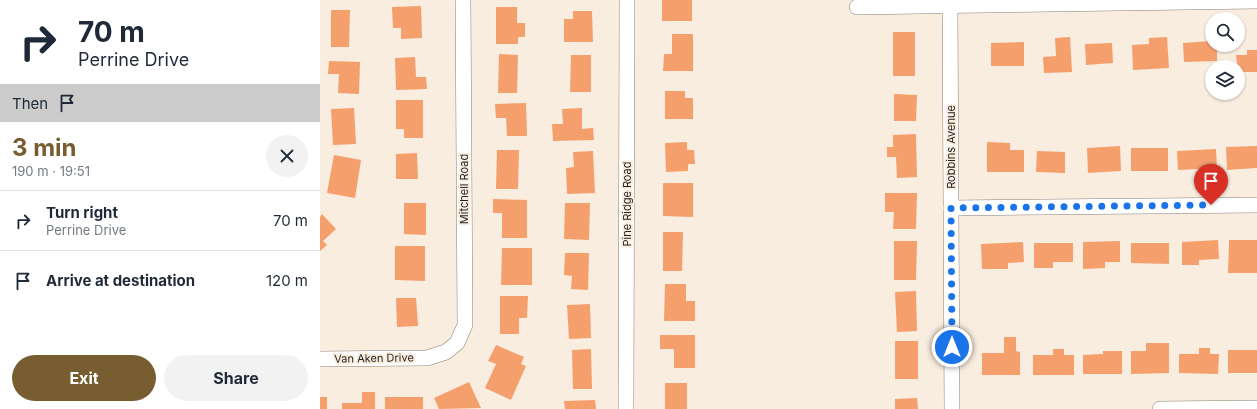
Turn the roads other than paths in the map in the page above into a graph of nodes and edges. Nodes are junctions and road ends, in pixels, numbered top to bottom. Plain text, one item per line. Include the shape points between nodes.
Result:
1 (463, 0) edge
2 (627, 0) edge
3 (1257, 1) edge
4 (950, 5) junction
5 (857, 7) dead end
6 (1257, 205) edge
7 (951, 208) junction
8 (427, 358) joint
9 (320, 359) edge
10 (1257, 408) edge
11 (626, 409) edge
12 (952, 409) edge
13 (1160, 409) edge

1 - 8 street, Mitchell Road via 465,325 457,343 446,352
2 - 11 street, Pine Ridge Road
3 - 4 street
4 - 5 street
4 - 7 street, Robbins Avenue
6 - 7 street
7 - 12 street, Robbins Avenue
8 - 9 street, Van Aken Drive
10 - 13 street

